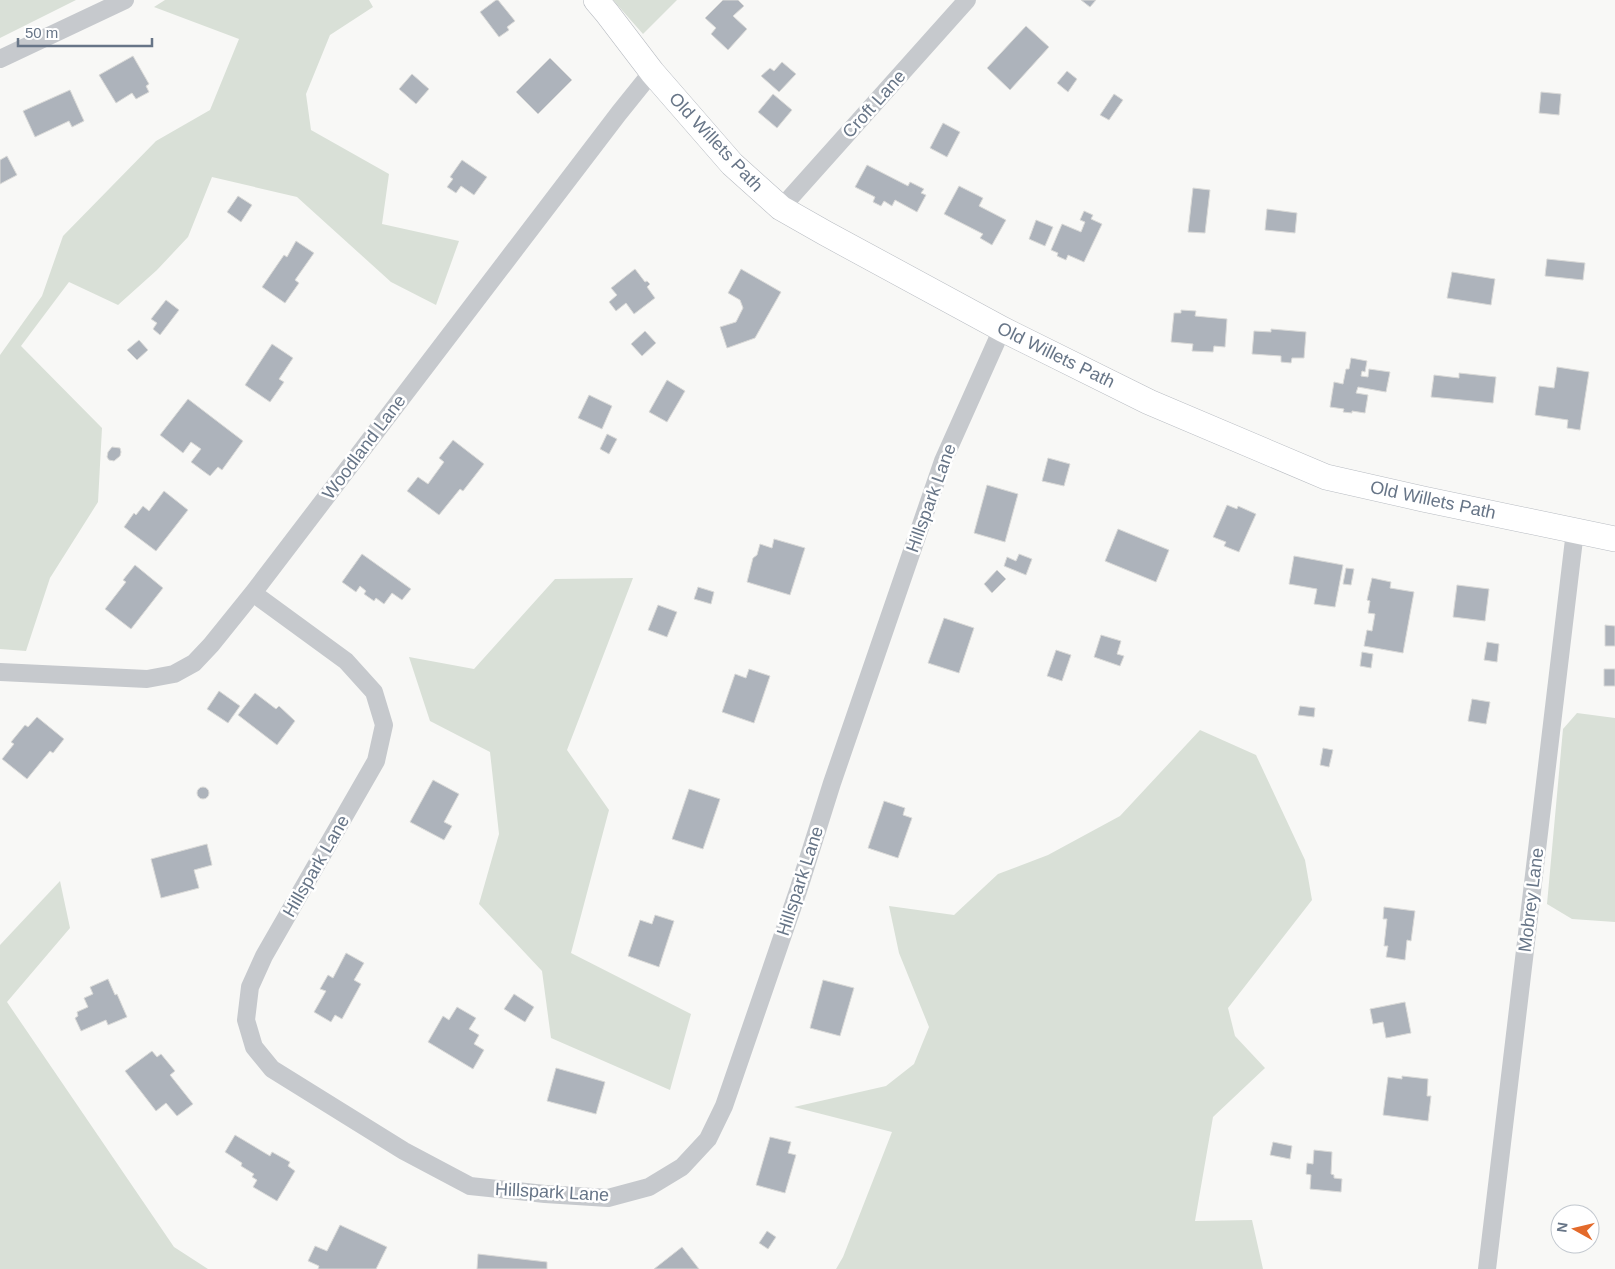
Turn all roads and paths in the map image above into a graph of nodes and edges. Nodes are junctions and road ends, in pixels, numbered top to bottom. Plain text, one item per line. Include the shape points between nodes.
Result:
1 (125, 0) edge
2 (596, 0) edge
3 (967, 0) edge
4 (0, 59) edge
5 (652, 72) junction
6 (781, 208) junction
7 (1002, 329) junction
8 (1575, 531) junction
9 (1615, 539) edge
10 (253, 593) junction
11 (0, 672) edge
12 (1487, 1269) edge

1 - 4 street
2 - 5 main road, Old Willets Path
3 - 6 street, Croft Lane
5 - 6 main road, Old Willets Path via 732,164
5 - 10 street, Woodland Lane
6 - 7 main road, Old Willets Path
7 - 8 main road, Old Willets Path via 1150,402 1326,477
7 - 10 street, Hillspark Lane via 943,461 724,1106 708,1138 682,1167 649,1187 608,1198 470,1186 404,1151 272,1070 254,1046 246,1020 250,987 264,956 376,761 384,725 374,692 346,661
8 - 9 main road, Old Willets Path
8 - 12 street, Mobrey Lane
10 - 11 street, Woodland Lane via 200,657 174,674 147,679

